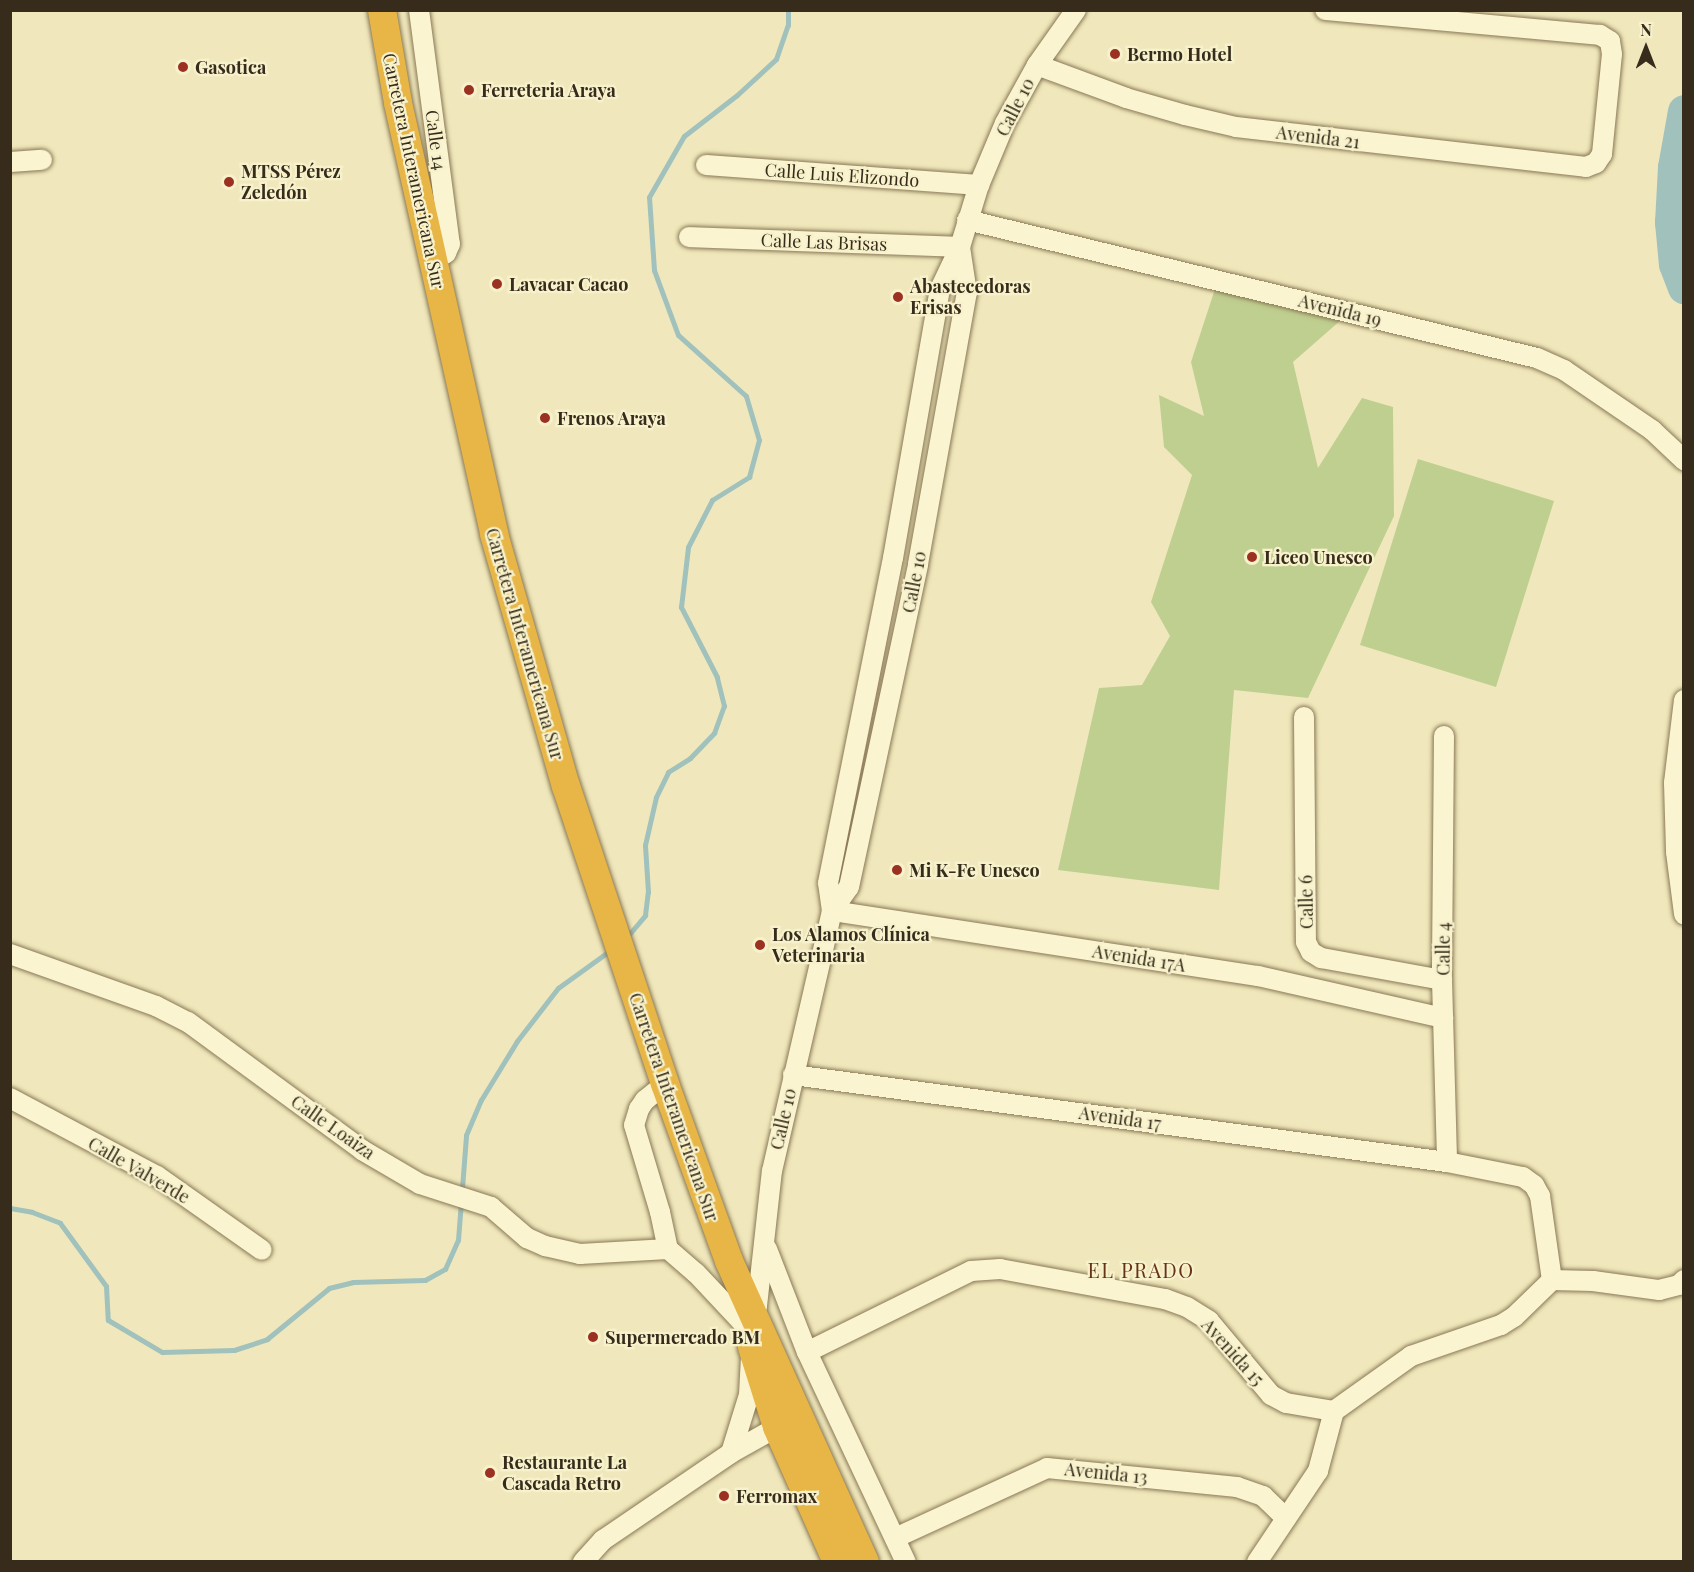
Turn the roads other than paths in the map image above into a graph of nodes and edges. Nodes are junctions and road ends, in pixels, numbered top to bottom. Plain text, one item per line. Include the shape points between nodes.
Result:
1 (382, 10) edge
2 (419, 10) edge
3 (1076, 10) edge
4 (1325, 10) edge
5 (1037, 65) junction
6 (42, 160) dead end
7 (10, 162) edge
8 (706, 165) dead end
9 (979, 185) junction
10 (967, 220) junction
11 (689, 237) dead end
12 (960, 247) junction
13 (433, 261) junction
14 (1683, 460) edge
15 (1683, 700) edge
16 (1304, 717) dead end
17 (1444, 736) dead end
18 (832, 911) junction
19 (1683, 914) edge
20 (10, 954) edge
21 (1442, 980) junction
22 (1443, 1018) junction
23 (793, 1075) junction
24 (665, 1084) junction
25 (10, 1098) edge
26 (1447, 1162) junction
27 (765, 1246) junction
28 (668, 1249) junction
29 (262, 1250) dead end
30 (1552, 1280) junction
31 (1681, 1282) edge
32 (750, 1329) junction
33 (807, 1352) junction
34 (1334, 1411) junction
35 (789, 1421) junction
36 (732, 1453) junction
37 (1286, 1518) junction
38 (895, 1538) junction
39 (583, 1562) edge
40 (837, 1562) edge
41 (865, 1562) edge
42 (906, 1562) edge
43 (1257, 1562) edge

1 - 13 highway, Carretera Interamericana Sur
2 - 13 street, Calle 14 via 450,244 446,253
3 - 5 street, Calle 10
4 - 5 street, Avenida 21 via 1600,35 1610,41 1612,54 1602,154 1596,164 1586,167 1236,126 1126,98
5 - 9 street, Calle 10 via 1005,123
6 - 7 street
8 - 9 street, Calle Luis Elizondo
9 - 10 street, Calle 10
10 - 12 street, Calle 10
10 - 14 street, Avenida 19 via 1537,358 1564,370 1652,430
11 - 12 street, Calle Las Brisas
12 - 18 street, Calle 10 via 940,289 893,558 828,883
12 - 18 street, Calle 10 via 967,293 918,564 849,887
13 - 24 highway, Carretera Interamericana Sur via 494,534 566,786
15 - 19 street via 1674,783
16 - 21 street, Calle 6 via 1306,942 1311,952 1321,958
17 - 21 street, Calle 4
18 - 22 street, Avenida 17A via 1258,976
18 - 23 street, Calle 10
20 - 28 street, Calle Loaiza via 156,1006 188,1022 362,1150 420,1184 491,1207 527,1238 579,1254
21 - 22 street, Calle 4
22 - 26 street, Calle 4
23 - 26 street, Avenida 17
23 - 27 street, Calle 10 via 771,1171
24 - 28 street via 645,1100 634,1125
24 - 32 highway, Carretera Interamericana Sur
25 - 29 street, Calle Valverde via 157,1176
26 - 30 street, Avenida 17 via 1523,1177 1534,1185 1540,1196
27 - 32 street, Calle 10
27 - 33 street
28 - 32 street
30 - 31 street via 1659,1290
30 - 34 street via 1502,1325 1411,1356
32 - 35 highway, Carretera Interamericana Sur
32 - 36 street, Calle 10 via 749,1395
33 - 34 street, Avenida 15 via 971,1271 1000,1269 1165,1299 1187,1307 1209,1321 1271,1395 1286,1403
33 - 38 street
34 - 37 street via 1318,1471
35 - 36 street
35 - 40 highway, Carretera Interamericana Sur
35 - 41 highway, Carretera Interamericana Sur
36 - 39 street via 603,1540
37 - 38 street, Avenida 13 via 1263,1496 1237,1487 1047,1468
37 - 43 street
38 - 42 street

